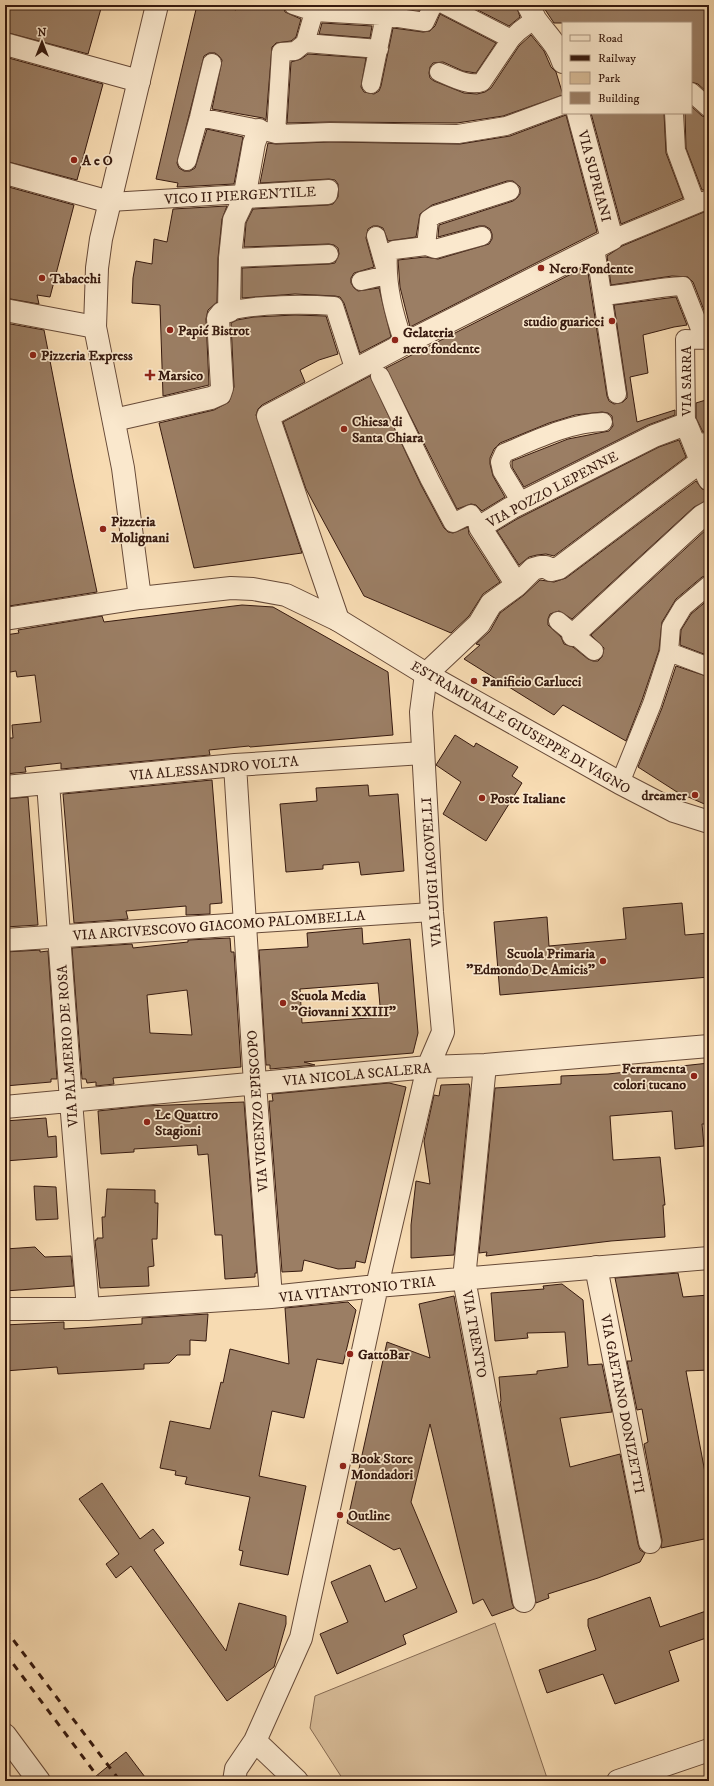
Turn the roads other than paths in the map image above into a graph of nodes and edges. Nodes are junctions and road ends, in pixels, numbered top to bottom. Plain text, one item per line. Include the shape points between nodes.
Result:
1 (158, 5) edge
2 (293, 5) edge
3 (434, 5) edge
4 (445, 5) edge
5 (314, 12) junction
6 (532, 12) edge
7 (385, 16) junction
8 (512, 39) junction
9 (305, 43) junction
10 (5, 44) edge
11 (379, 49) junction
12 (562, 55) edge
13 (212, 63) dead end
14 (439, 72) dead end
15 (139, 81) junction
16 (371, 84) dead end
17 (692, 93) edge
18 (562, 105) edge
19 (709, 108) edge
20 (578, 114) edge
21 (674, 114) edge
22 (199, 118) junction
23 (268, 132) junction
24 (187, 161) dead end
25 (5, 173) edge
26 (510, 191) dead end
27 (244, 199) junction
28 (703, 201) edge
29 (110, 202) junction
30 (376, 236) dead end
31 (482, 236) dead end
32 (604, 243) junction
33 (426, 246) junction
34 (329, 254) dead end
35 (230, 258) junction
36 (387, 275) junction
37 (361, 281) dead end
38 (603, 296) junction
39 (5, 310) edge
40 (230, 311) junction
41 (95, 327) junction
42 (707, 340) edge
43 (404, 344) junction
44 (371, 370) junction
45 (618, 394) dead end
46 (114, 420) junction
47 (603, 422) dead end
48 (700, 450) edge
49 (522, 504) junction
50 (709, 512) edge
51 (480, 527) junction
52 (517, 584) junction
53 (709, 585) edge
54 (140, 598) junction
55 (5, 619) edge
56 (338, 620) junction
57 (566, 628) joint
58 (594, 652) dead end
59 (669, 652) junction
60 (709, 667) edge
61 (426, 674) junction
62 (423, 753) junction
63 (235, 765) junction
64 (48, 784) junction
65 (620, 784) junction
66 (5, 787) edge
67 (709, 822) edge
68 (432, 912) junction
69 (244, 924) junction
70 (59, 935) junction
71 (5, 940) edge
72 (709, 1046) edge
73 (485, 1065) junction
74 (428, 1067) junction
75 (255, 1084) junction
76 (71, 1101) junction
77 (5, 1108) edge
78 (709, 1258) edge
79 (596, 1267) junction
80 (464, 1279) junction
81 (377, 1286) junction
82 (271, 1298) junction
83 (5, 1309) edge
84 (88, 1309) junction
85 (650, 1542) dead end
86 (524, 1601) dead end
87 (5, 1735) edge
88 (255, 1741) junction
89 (709, 1750) edge
90 (39, 1781) edge
91 (234, 1781) edge
92 (297, 1781) edge
93 (618, 1781) edge

1 - 15 street
2 - 5 street
3 - 7 street via 425,22
4 - 8 street
5 - 7 street
5 - 9 street
6 - 8 street
6 - 12 street
7 - 11 street
8 - 14 street via 478,84
9 - 11 street
9 - 23 street via 296,51 281,52
10 - 15 street
11 - 16 street
13 - 22 street
15 - 29 street
17 - 19 street
18 - 23 street via 506,126 458,134
20 - 32 street, VIA SUPRIANI
21 - 28 street via 676,150
22 - 23 street
22 - 24 street
23 - 27 street via 254,143
25 - 29 street
26 - 33 street via 435,215 430,219
27 - 29 street, VICO II PIERGENTILE via 328,195 329,189
27 - 35 street via 234,220
28 - 32 street
29 - 41 street via 97,268
30 - 36 street
31 - 33 street via 435,249
32 - 38 street
32 - 43 street
33 - 36 street via 394,250 388,254
34 - 35 street
35 - 40 street
36 - 37 street
36 - 43 street via 396,320
38 - 42 street, VIA SARRA via 683,286
38 - 45 street
39 - 41 street
40 - 44 street via 243,308 334,306
40 - 46 street via 222,313 218,318 222,388 220,394
41 - 46 street
42 - 48 street, VIA SARRA via 686,339
43 - 44 street
44 - 51 street via 453,523 471,514
44 - 56 street via 268,416
46 - 54 street
47 - 49 street via 586,423 504,453 500,462 502,471
48 - 49 street, VIA POZZO LEPENNE via 654,436
48 - 52 street via 559,568 533,569
49 - 51 street, VIA POZZO LEPENNE
50 - 57 street
51 - 52 street, VIA POZZO LEPENNE
52 - 61 street via 491,604 479,624
53 - 59 street via 683,607 671,627
54 - 55 street, ESTRAMURALE GIUSEPPE DI VAGNO
54 - 56 street, ESTRAMURALE GIUSEPPE DI VAGNO via 231,588 253,589 286,594
56 - 61 street, ESTRAMURALE GIUSEPPE DI VAGNO
57 - 58 street
59 - 60 street
59 - 65 street via 652,704
61 - 62 street, VIA LUIGI IACOVELLI via 421,712
61 - 65 street, ESTRAMURALE GIUSEPPE DI VAGNO
62 - 63 street, VIA ALESSANDRO VOLTA
62 - 68 street, VIA LUIGI IACOVELLI
63 - 64 street, VIA ALESSANDRO VOLTA
63 - 69 street, VIA VICENZO EPISCOPO
64 - 66 street, VIA ALESSANDRO VOLTA
64 - 70 street, VIA PALMERIO DE ROSA
65 - 67 street, ESTRAMURALE GIUSEPPE DI VAGNO via 674,811
68 - 69 street, VIA ARCIVESCOVO GIACOMO PALOMBELLA
68 - 74 street, VIA LUIGI IACOVELLI via 444,1032
69 - 70 street, VIA ARCIVESCOVO GIACOMO PALOMBELLA
69 - 75 street, VIA VICENZO EPISCOPO
70 - 71 street, VIA ARCIVESCOVO GIACOMO PALOMBELLA
70 - 76 street, VIA PALMERIO DE ROSA
72 - 73 street, VIA NICOLA SCALERA
73 - 74 street, VIA NICOLA SCALERA
73 - 80 street, VIA TRENTO
74 - 75 street, VIA NICOLA SCALERA
74 - 81 street, VIA LUIGI IACOVELLI
75 - 76 street, VIA NICOLA SCALERA
75 - 82 street, VIA VICENZO EPISCOPO
76 - 77 street, VIA NICOLA SCALERA
76 - 84 street, VIA PALMERIO DE ROSA
78 - 79 street, VIA VITANTONIO TRIA
79 - 80 street, VIA VITANTONIO TRIA
79 - 85 street, VIA GAETANO DONIZETTI
80 - 81 street, VIA VITANTONIO TRIA
80 - 86 street, VIA TRENTO
81 - 82 street, VIA VITANTONIO TRIA
81 - 88 street, VIA LUIGI IACOVELLI via 301,1638
82 - 84 street, VIA VITANTONIO TRIA
83 - 84 street, VIA VITANTONIO TRIA
87 - 90 street
88 - 91 street, VIA LUIGI IACOVELLI via 236,1769
88 - 92 street
89 - 93 street

